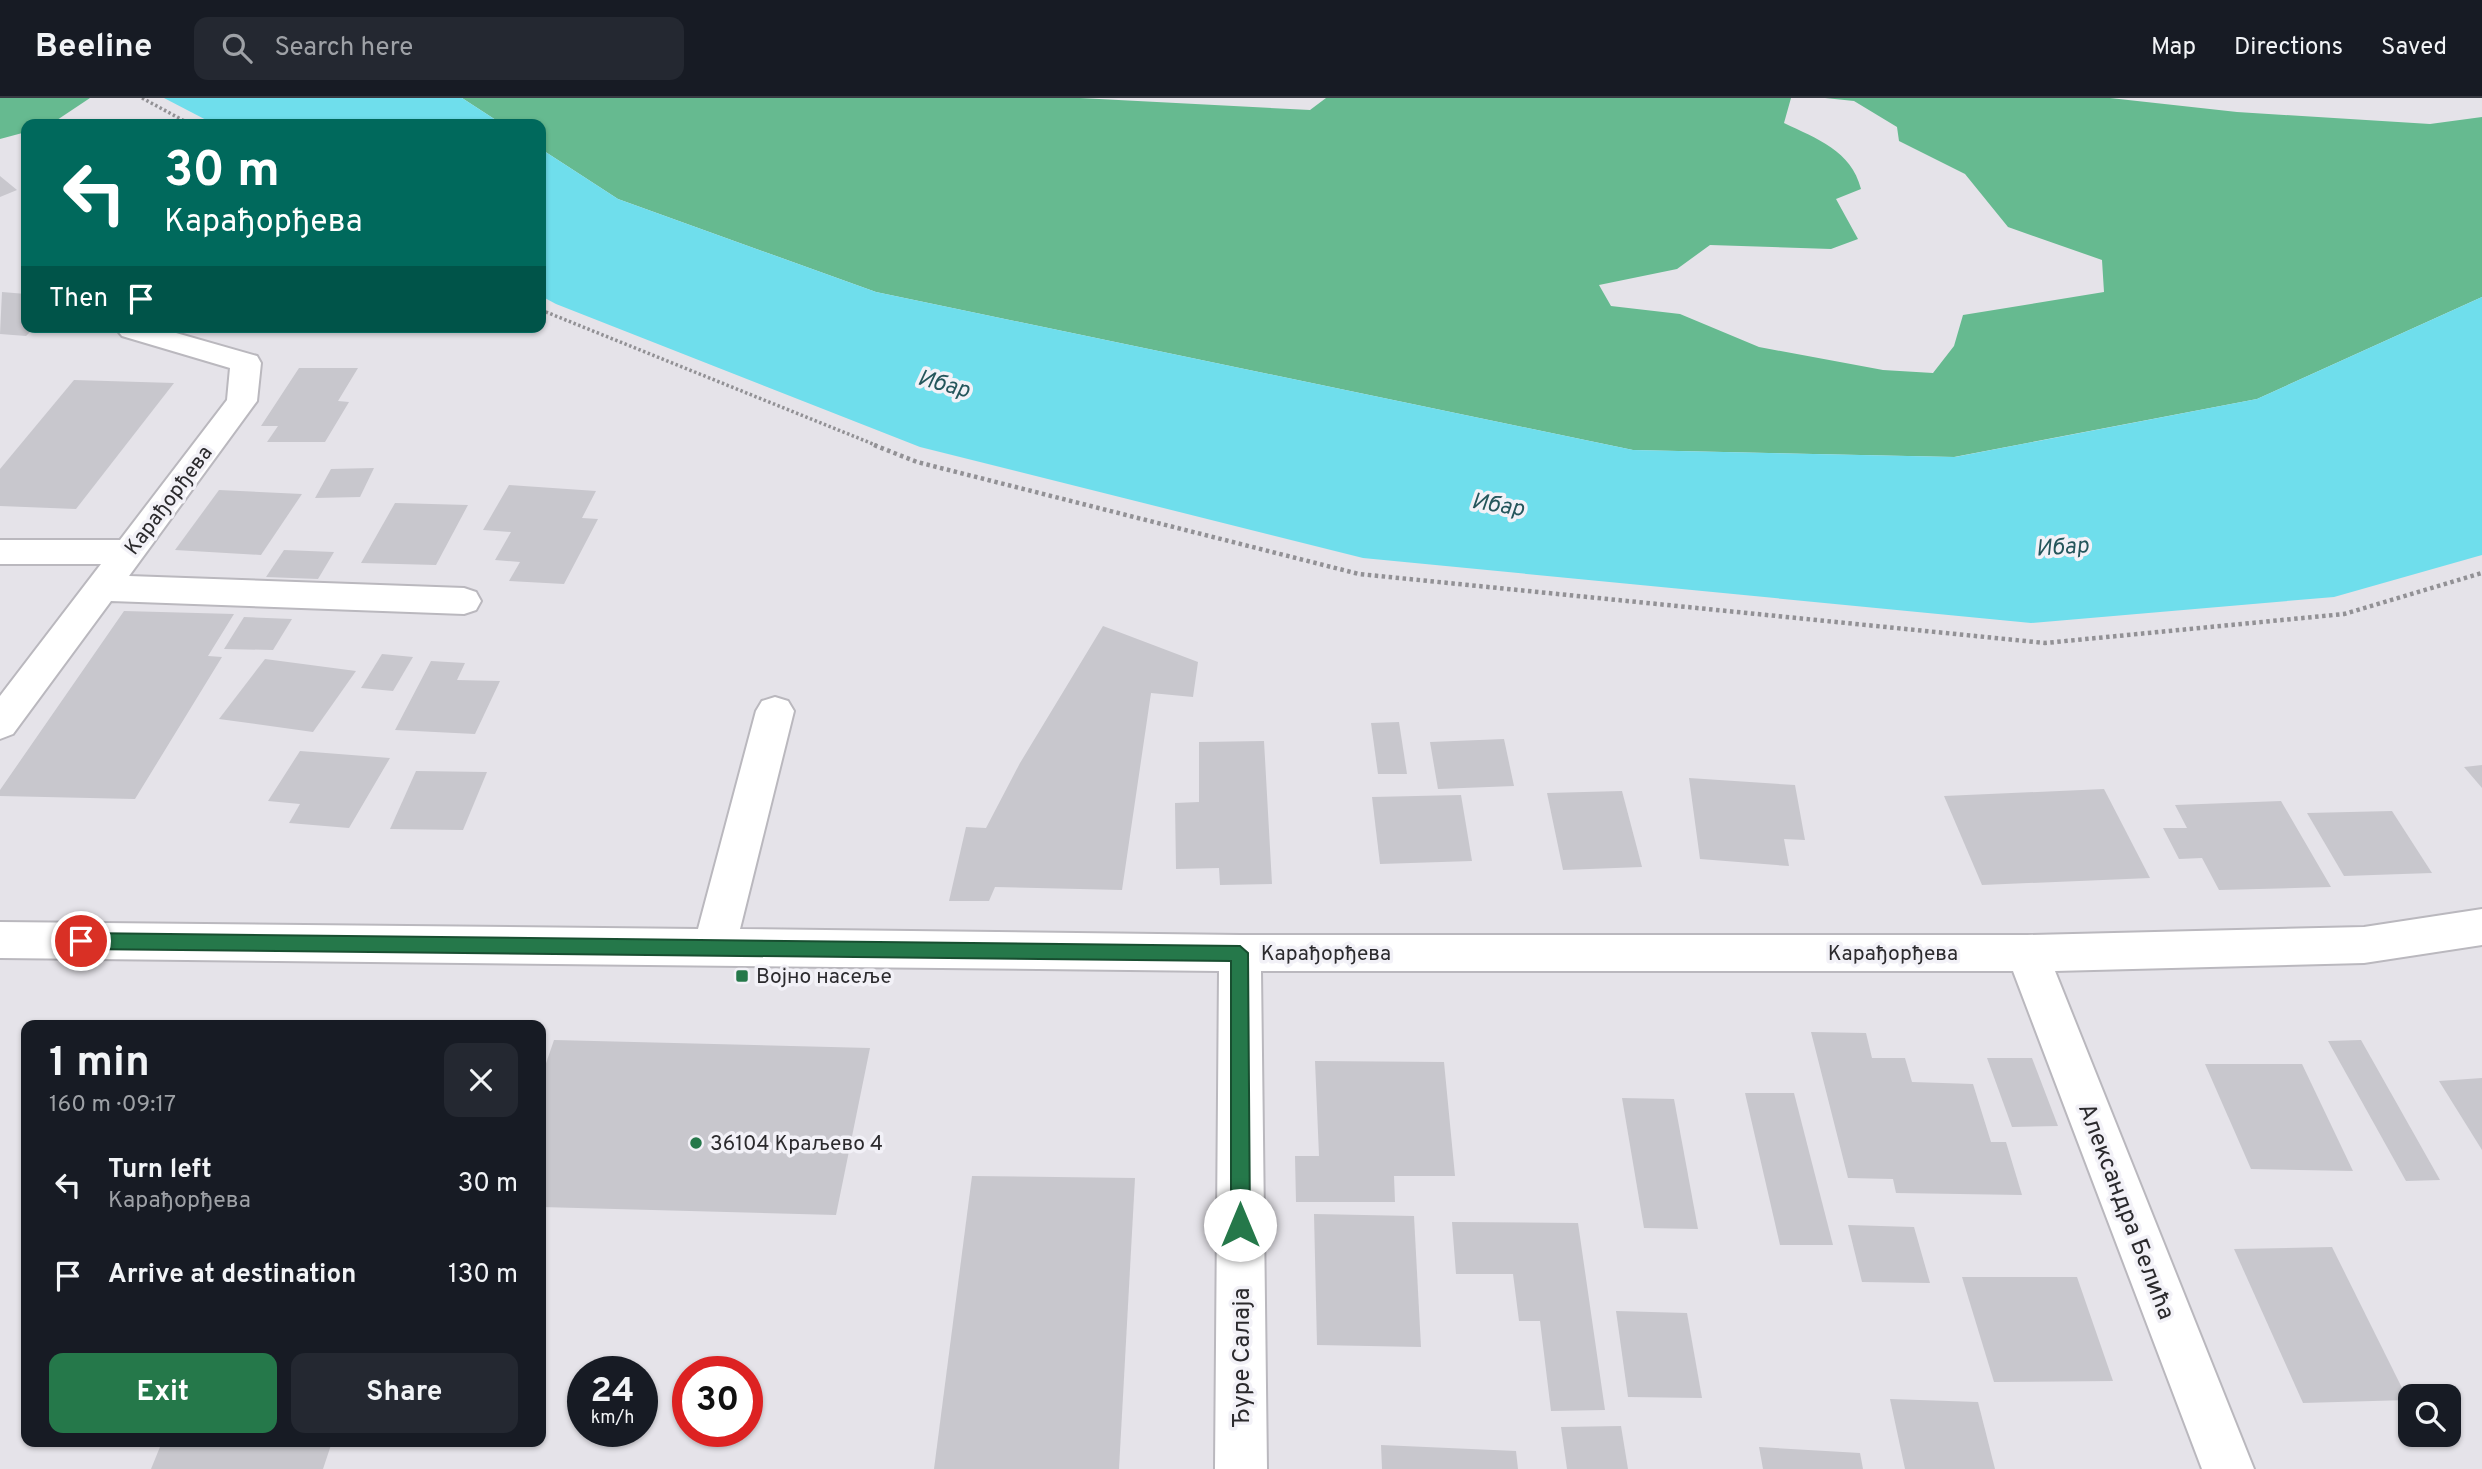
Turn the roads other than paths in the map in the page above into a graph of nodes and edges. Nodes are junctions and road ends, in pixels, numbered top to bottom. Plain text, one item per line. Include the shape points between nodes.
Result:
1 (142, 333) edge
2 (0, 552) edge
3 (130, 552) junction
4 (103, 588) junction
5 (464, 601) dead end
6 (775, 711) dead end
7 (0, 724) edge
8 (2482, 927) edge
9 (0, 940) edge
10 (714, 949) junction
11 (1240, 953) junction
12 (2027, 953) junction
13 (1241, 1469) edge
14 (2228, 1469) edge

1 - 3 street, Карађорђева via 246,363 242,401
2 - 3 street
3 - 4 street, Карађорђева
4 - 5 street
4 - 7 street, Карађорђева
6 - 10 street
8 - 12 street, Карађорђева via 2364,945
9 - 10 street, Карађорђева
10 - 11 street, Карађорђева
11 - 12 street, Карађорђева
11 - 13 street, Ђуре Салаја
12 - 14 street, Александра Белића

